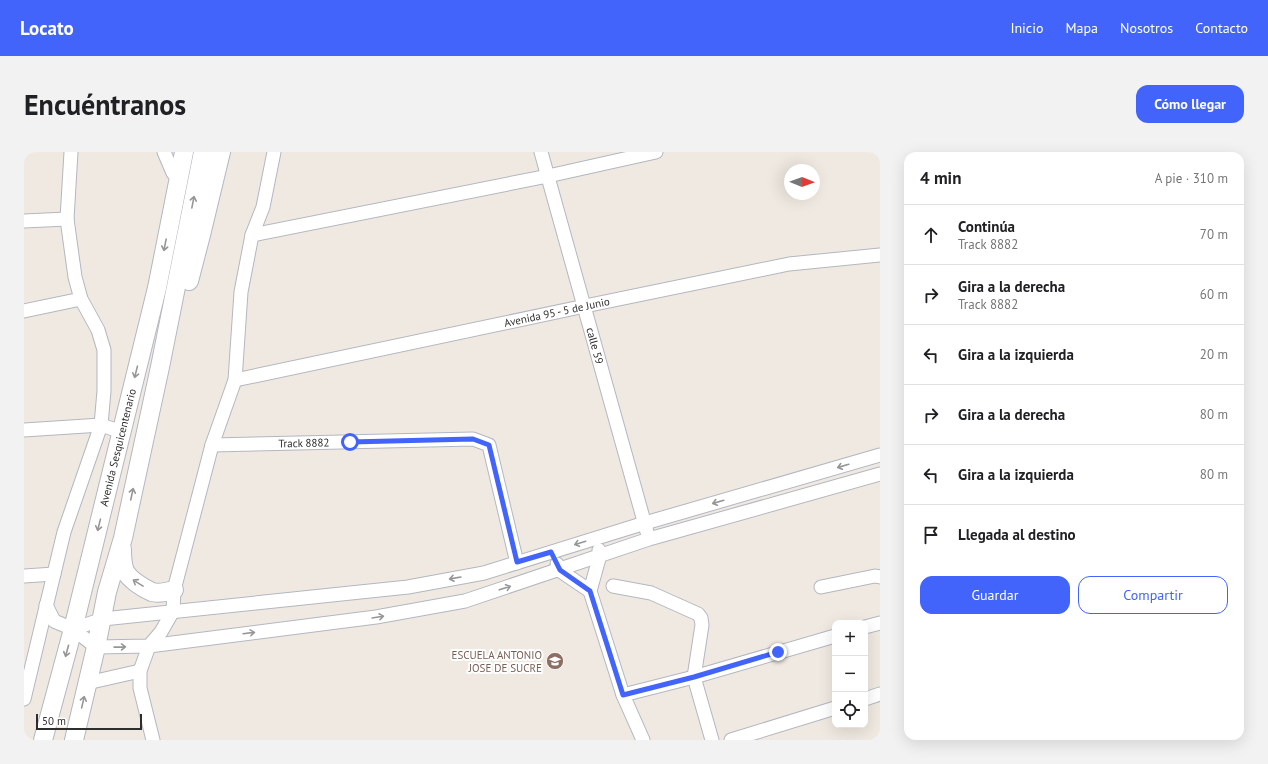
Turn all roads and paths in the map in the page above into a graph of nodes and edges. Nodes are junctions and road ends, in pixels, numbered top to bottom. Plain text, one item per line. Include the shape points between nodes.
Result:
1 (71, 152) edge
2 (164, 152) edge
3 (176, 152) edge
4 (184, 152) edge
5 (203, 152) edge
6 (221, 152) edge
7 (274, 152) edge
8 (541, 152) edge
9 (656, 152) edge
10 (173, 172) junction
11 (548, 176) junction
12 (171, 213) junction
13 (67, 219) junction
14 (24, 221) edge
15 (252, 235) junction
16 (880, 255) edge
17 (81, 299) junction
18 (585, 306) junction
19 (24, 311) edge
20 (160, 367) junction
21 (235, 380) junction
22 (101, 425) junction
23 (24, 430) edge
24 (122, 432) junction
25 (212, 445) junction
26 (880, 455) edge
27 (880, 474) edge
28 (645, 523) junction
29 (122, 538) junction
30 (597, 538) junction
31 (649, 539) junction
32 (551, 552) junction
33 (600, 555) junction
34 (517, 562) junction
35 (560, 570) junction
36 (54, 574) junction
37 (24, 576) edge
38 (880, 577) edge
39 (613, 586) dead end
40 (821, 587) dead end
41 (174, 590) junction
42 (590, 591) junction
43 (46, 605) junction
44 (173, 611) junction
45 (103, 619) junction
46 (880, 623) edge
47 (868, 626) edge
48 (73, 629) junction
49 (832, 637) edge
50 (149, 646) junction
51 (96, 647) junction
52 (140, 671) junction
53 (694, 677) junction
54 (87, 683) junction
55 (880, 694) edge
56 (623, 695) junction
57 (868, 698) edge
58 (24, 699) edge
59 (832, 709) edge
60 (43, 740) edge
61 (74, 740) edge
62 (153, 740) edge
63 (643, 740) edge
64 (712, 740) edge
65 (731, 740) edge

1 - 13 street
2 - 10 street
3 - 10 main road
4 - 12 main road, Avenida Sesquicentenario
20 -> 5 main road, Avenida Sesquicentenario
6 - 20 main road via 186,293
7 - 15 street via 263,207
8 - 11 street, calle 59
9 - 11 street
10 - 12 main road
11 - 15 street
11 - 18 street, calle 59
12 -> 24 main road, Avenida Sesquicentenario via 157,288
13 - 14 street
13 - 17 street via 75,277
15 - 21 street via 241,292
16 - 18 street, Avenida 95 - 5 de Junio via 789,264
17 - 19 street
17 - 22 street via 98,330 104,350
18 - 21 street, Avenida 95 - 5 de Junio
18 - 28 street, calle 59
29 -> 20 main road, Avenida Sesquicentenario
21 - 25 street
22 - 23 street
22 - 24 street
22 - 36 street via 64,532
24 -> 48 main road, Avenida Sesquicentenario
25 - 34 street, Track 8882 via 473,439 489,445
25 - 41 street
26 -> 28 street
27 - 31 street
28 - 30 street
28 - 31 street, calle 59
41 -> 29 main road via 153,592 133,580 125,570
29 - 45 main road, Avenida Sesquicentenario via 107,592
30 -> 32 street
30 - 33 street
31 - 33 street
32 - 34 street
32 - 35 street
33 - 35 street
33 - 42 street
34 -> 44 street via 484,573 408,587
35 - 42 street
50 -> 35 street via 376,617 458,603
36 - 37 street
36 - 43 street
38 - 40 street
39 - 53 street via 651,593 698,614 702,625
41 - 44 street
42 - 56 street
43 - 48 street via 54,621
43 - 58 street
44 - 45 street
44 - 50 street
45 - 48 street
45 - 51 main road, Avenida Sesquicentenario
46 - 47 street
48 - 51 street
48 -> 60 main road, Avenida Sesquicentenario
49 - 53 street
51 -> 50 street
50 - 52 street
51 - 54 main road, Avenida Sesquicentenario
52 - 54 street
52 - 62 street via 140,688
53 - 56 street
53 - 64 street
61 -> 54 main road, Avenida Sesquicentenario
55 - 57 street
56 - 63 street
59 - 65 street

